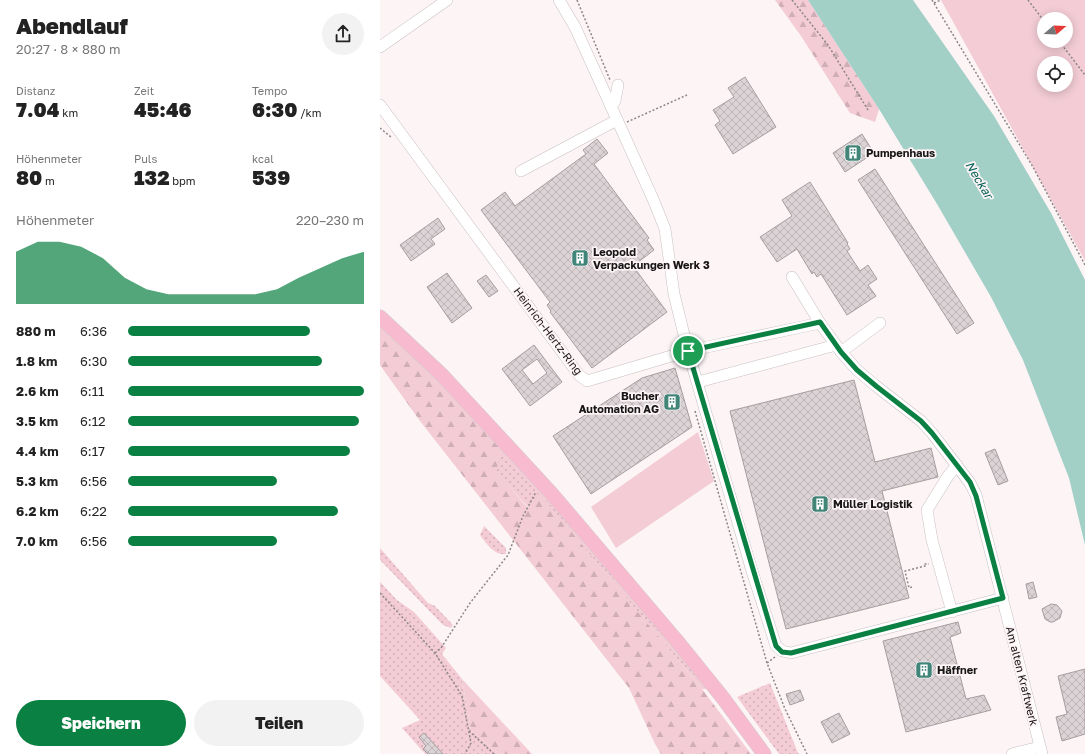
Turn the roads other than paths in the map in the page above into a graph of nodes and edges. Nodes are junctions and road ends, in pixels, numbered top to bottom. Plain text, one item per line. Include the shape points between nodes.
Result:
1 (447, 0) edge
2 (559, 0) edge
3 (380, 47) edge
4 (617, 89) road end
5 (380, 105) edge
6 (611, 106) junction
7 (618, 122) junction
8 (521, 171) dead end
9 (792, 277) dead end
10 (380, 317) edge
11 (820, 322) junction
12 (880, 324) dead end
13 (838, 349) junction
14 (688, 351) junction
15 (698, 382) junction
16 (956, 465) junction
17 (1003, 598) junction
18 (952, 612) junction
19 (1041, 750) edge
20 (764, 754) edge
21 (1012, 754) edge

1 - 3 street
2 - 6 street via 575,27
4 - 6 street via 615,101
5 - 14 street, Heinrich-Hertz-Ring via 579,375 588,381
6 - 7 street
7 - 8 street
7 - 14 street via 664,229 674,294
9 - 11 street, Am alten Kraftwerk
10 - 20 main road via 442,375 542,484 677,641
11 - 13 street, Am alten Kraftwerk
11 - 14 street
12 - 13 street
13 - 15 street
13 - 16 street, Am alten Kraftwerk via 857,370 921,421
14 - 15 street
15 - 18 street via 752,571 776,646 782,652 791,653
16 - 17 street, Am alten Kraftwerk via 970,482 976,496
16 - 18 street via 927,510 932,540
17 - 18 street
17 - 19 street, Am alten Kraftwerk
19 - 21 street

